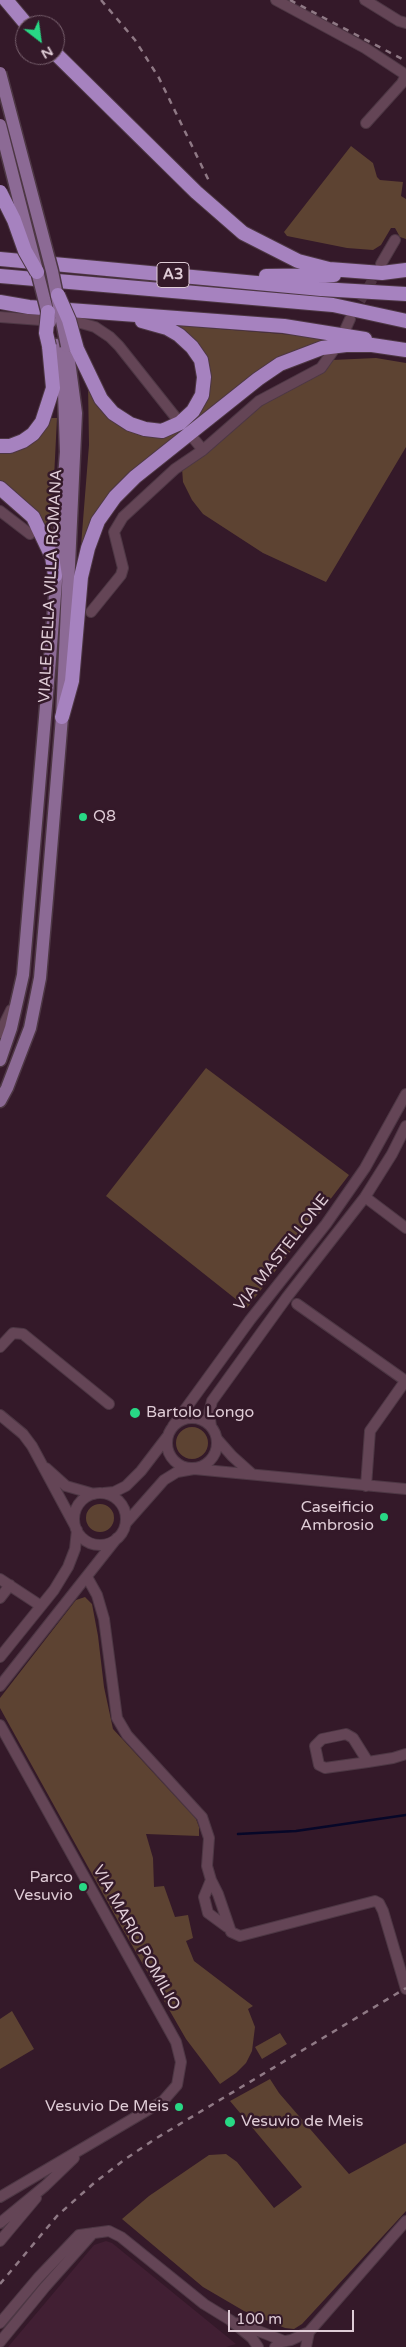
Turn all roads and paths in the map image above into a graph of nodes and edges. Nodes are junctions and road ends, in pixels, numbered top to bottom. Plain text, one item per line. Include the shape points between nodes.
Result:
1 (6, 0) edge
2 (276, 0) edge
3 (365, 0) edge
4 (19, 15) edge
5 (406, 23) edge
6 (65, 63) edge
7 (0, 73) edge
8 (405, 76) edge
9 (366, 123) dead end
10 (0, 125) edge
11 (0, 192) edge
12 (395, 240) dead end
13 (0, 251) edge
14 (0, 259) edge
15 (40, 267) junction
16 (382, 269) junction
17 (406, 270) edge
18 (174, 275) junction
19 (0, 276) edge
20 (406, 294) edge
21 (58, 295) joint
22 (0, 302) edge
23 (0, 307) edge
24 (29, 307) junction
25 (48, 312) joint
26 (118, 313) junction
27 (0, 317) edge
28 (350, 319) tunnel mouth
29 (406, 321) edge
30 (345, 330) dead end
31 (62, 346) junction
32 (406, 349) edge
33 (332, 351) dead end
34 (177, 419) dead end
35 (193, 438) dead end
36 (0, 446) edge
37 (202, 450) junction
38 (0, 488) edge
39 (0, 511) edge
40 (30, 534) dead end
41 (55, 576) junction
42 (91, 612) dead end
43 (62, 717) junction
44 (20, 994) junction
45 (0, 1033) edge
46 (0, 1060) edge
47 (406, 1094) edge
48 (0, 1101) edge
49 (406, 1126) edge
50 (365, 1197) junction
51 (406, 1228) edge
52 (297, 1304) dead end
53 (0, 1347) edge
54 (406, 1381) edge
55 (109, 1404) dead end
56 (0, 1415) edge
57 (173, 1426) junction
58 (211, 1426) junction
59 (167, 1436) junction
60 (217, 1439) junction
61 (43, 1466) junction
62 (194, 1469) junction
63 (252, 1474) junction
64 (366, 1486) junction
65 (406, 1489) edge
66 (99, 1493) junction
67 (126, 1524) junction
68 (77, 1530) junction
69 (117, 1538) junction
70 (86, 1577) junction
71 (0, 1579) edge
72 (10, 1586) junction
73 (0, 1598) edge
74 (41, 1606) junction
75 (0, 1656) edge
76 (0, 1686) edge
77 (0, 1726) edge
78 (406, 1754) edge
79 (368, 1762) junction
80 (211, 1880) junction
81 (228, 1927) junction
82 (406, 1989) edge
83 (98, 2140) junction
84 (22, 2184) junction
85 (45, 2186) junction
86 (0, 2197) edge
87 (406, 2221) edge
88 (0, 2223) edge
89 (97, 2232) junction
90 (0, 2241) edge
91 (230, 2320) junction
92 (0, 2323) edge
93 (309, 2332) junction
94 (288, 2341) junction
95 (0, 2342) edge
96 (258, 2347) edge
97 (274, 2347) edge
98 (304, 2347) edge

1 - 4 highway
2 - 8 street via 391,63
3 - 5 street
6 - 16 highway, A3 via 228,222 298,261 329,269 361,272
7 - 21 main road, bridge
8 - 9 street
10 - 15 main road, bridge
11 - 15 highway, bridge via 25,252
12 - 16 street
13 - 15 highway
14 - 15 highway, A3
15 - 18 highway, A3
15 - 25 main road, bridge
16 - 17 highway, A3
16 - 18 highway, A3 via 309,276
18 - 20 highway, A3
19 - 29 highway, A3 via 333,305
21 - 31 highway, bridge via 69,320
22 - 24 highway
23 - 24 highway
24 - 26 highway
25 - 31 highway, bridge via 46,333
26 - 31 highway via 173,331 192,347 201,360 204,377 202,395 180,423 162,431 145,429 113,413
26 - 32 highway via 284,326 358,337
27 - 34 street via 81,323 95,327 119,346
28 - 30 street
31 - 36 highway via 42,422 23,441
31 - 41 main road, VIALE DELLA VILLA ROMANA via 66,452
31 - 43 main road, VIALE DELLA VILLA ROMANA via 76,413
32 - 43 highway via 346,345 322,348 280,364 135,477 115,497 98,521 81,576 72,681
33 - 37 street via 321,368 259,401
35 - 37 street
37 - 42 street via 175,469 117,525 114,532 121,575
38 - 41 highway via 32,517 52,557
39 - 40 street
41 - 44 main road, VIALE DELLA VILLA ROMANA via 32,886
43 - 48 main road, VIALE DELLA VILLA ROMANA via 40,978 30,1028
44 - 45 street, VIALE DELLA VILLA ROMANA
44 - 46 main road, VIALE DELLA VILLA ROMANA
47 - 57 street, VIA MASTELLONE via 365,1168 326,1224 244,1328
49 - 50 street, VIA MASTELLONE
50 - 51 street
50 - 58 street, VIA MASTELLONE via 212,1402 209,1413
52 - 54 street
53 - 55 street via 13,1334 23,1334
54 - 64 street via 370,1431
56 - 61 street via 23,1434
57 - 58 street via 188,1418 205,1421
57 - 59 street
58 - 60 street
59 - 62 street via 170,1456 180,1466
59 - 66 street via 126,1486 114,1492
60 - 62 street via 212,1459
60 - 63 street
61 - 66 street via 66,1486
61 - 68 street
62 - 63 street
62 - 67 street via 177,1472 164,1480
63 - 64 street
64 - 65 street
66 - 67 street via 116,1498 122,1505
66 - 68 street via 83,1499 76,1511
67 - 69 street
68 - 69 street via 84,1538 98,1544
68 - 74 street via 75,1549 68,1567
69 - 70 street
70 - 76 street
70 - 80 street via 97,1595 104,1619 117,1718 127,1736 202,1817 209,1838
71 - 72 street
72 - 73 street
72 - 74 street
74 - 75 street
77 - 83 street, VIA MARIO POMILIO via 181,2055 180,2077 168,2098
78 - 79 street
79 - 79 street via 322,1767 315,1746 322,1739 346,1734 353,1738
80 - 81 street
80 - 81 street via 204,1897 205,1907 211,1917
81 - 82 street via 232,1934 240,1936 375,1901 384,1911
83 - 84 street, VIA MARIO POMILIO
83 - 85 street, VIA MARIO POMILIO
84 - 85 street via 35,2182
84 - 86 street, VIA MARIO POMILIO
85 - 88 street
85 - 90 street
87 - 93 street
89 - 91 street via 108,2231 121,2237 204,2304
89 - 92 street via 79,2235
89 - 95 street via 45,2287
91 - 94 street
91 - 96 street
93 - 94 street
93 - 98 street
94 - 97 street
94 - 98 street

